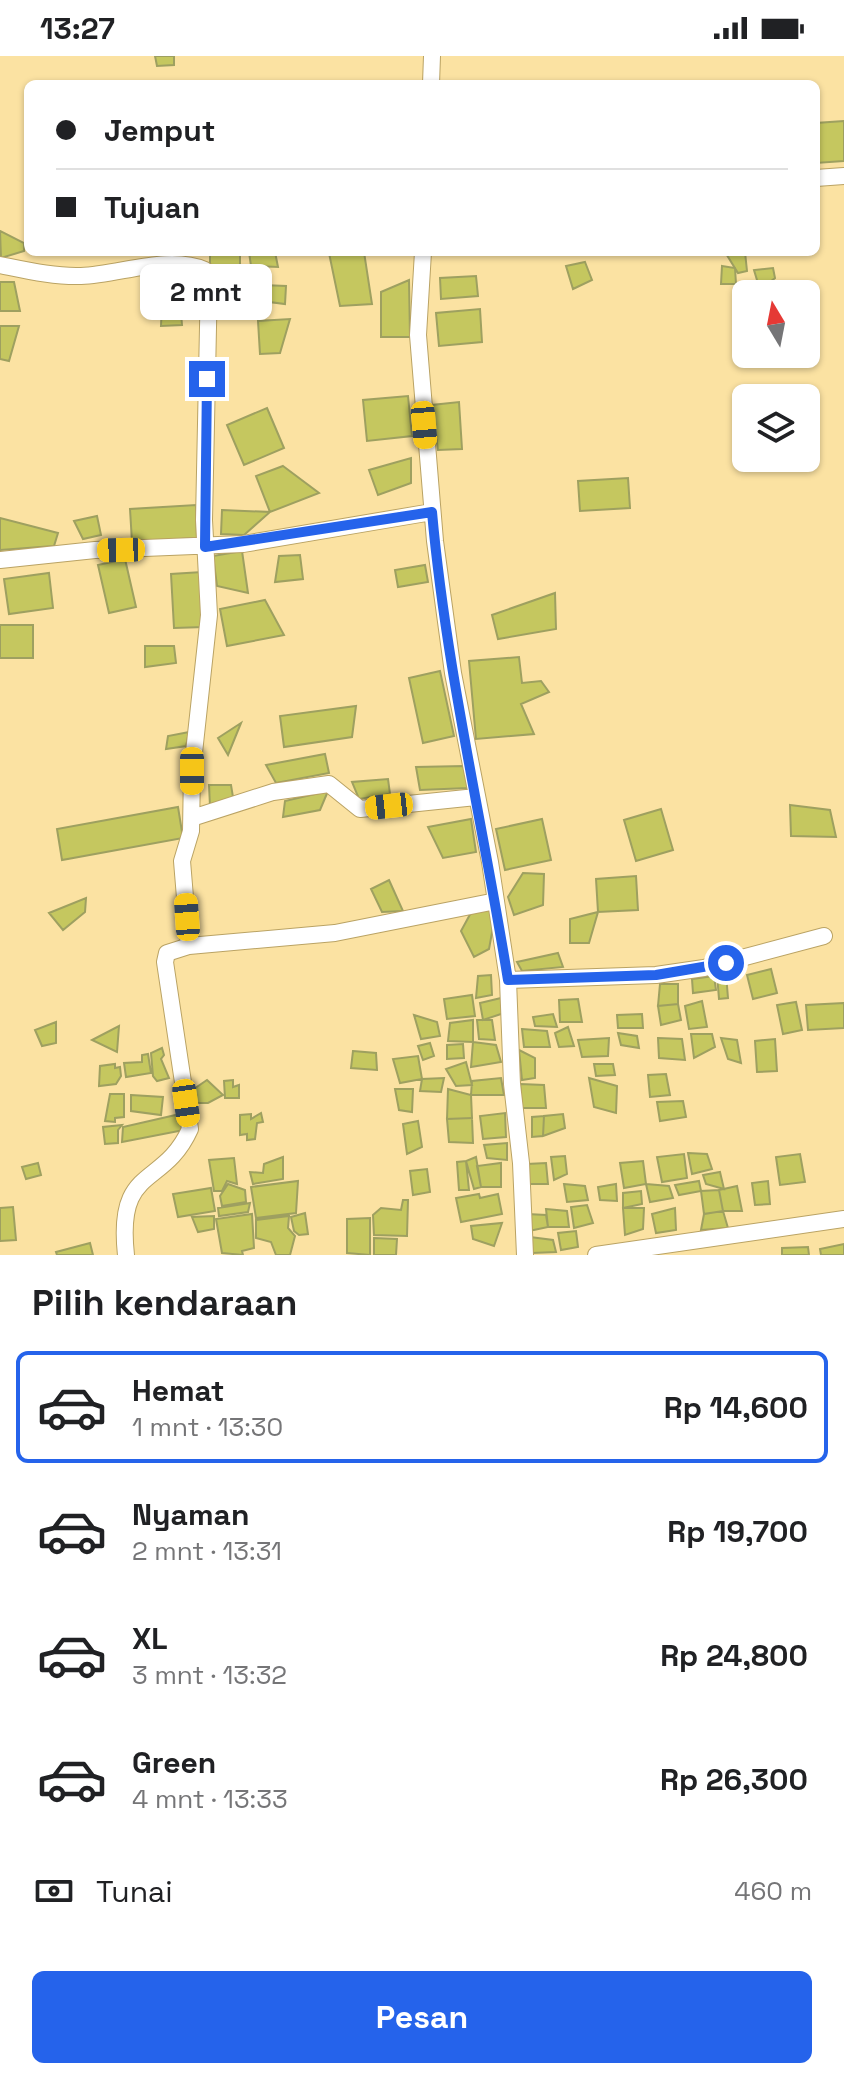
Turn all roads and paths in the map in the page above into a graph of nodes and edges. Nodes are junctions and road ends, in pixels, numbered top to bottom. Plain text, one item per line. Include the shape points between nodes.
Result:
1 (432, 56) edge
2 (431, 80) edge
3 (844, 176) edge
4 (820, 178) edge
5 (423, 256) edge
6 (0, 265) edge
7 (432, 512) junction
8 (205, 547) junction
9 (0, 560) edge
10 (476, 797) junction
11 (192, 818) junction
12 (496, 901) junction
13 (824, 936) dead end
14 (189, 946) junction
15 (508, 980) junction
16 (844, 1219) edge
17 (126, 1255) edge
18 (525, 1255) edge
19 (596, 1255) edge

1 - 2 street
3 - 4 street
5 - 7 street via 418,335
6 - 8 street via 79,276 156,265 205,270
7 - 8 street
7 - 10 street
8 - 9 street
8 - 11 street via 209,615
10 - 11 street via 360,809 329,784 273,792
10 - 12 street
11 - 14 street via 182,861
12 - 14 street via 335,933
12 - 15 street
13 - 15 street via 704,968 656,975
14 - 17 street via 167,953 165,962 190,1129 181,1149 138,1183 126,1205
15 - 18 street
16 - 19 street

